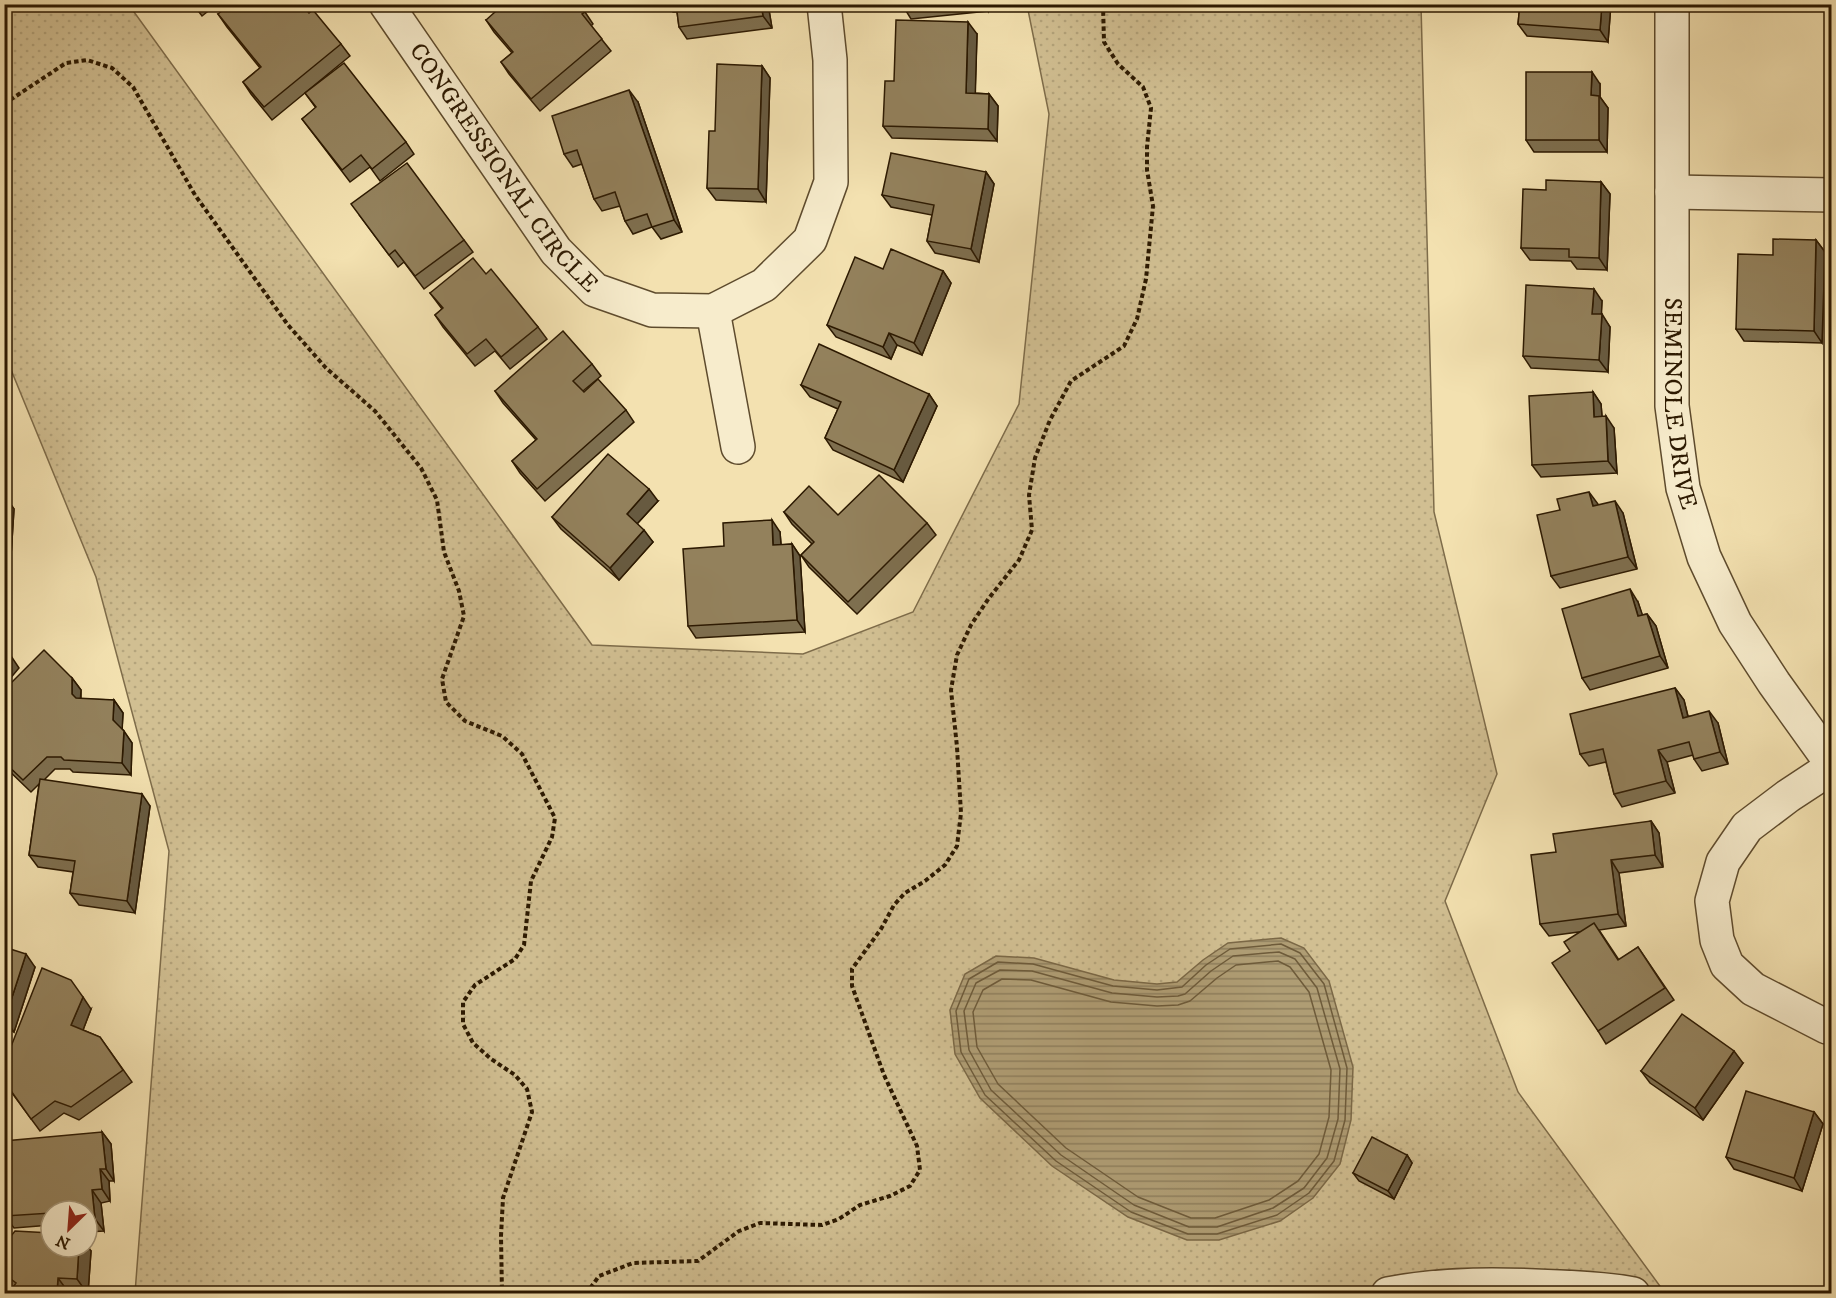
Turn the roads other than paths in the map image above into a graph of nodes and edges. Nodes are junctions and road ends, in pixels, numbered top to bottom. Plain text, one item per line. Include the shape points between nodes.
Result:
1 (386, 4) edge
2 (824, 4) edge
3 (1672, 4) edge
4 (1672, 192) junction
5 (1832, 195) edge
6 (713, 311) junction
7 (738, 447) dead end
8 (1832, 765) edge
9 (1827, 1028) dead end
10 (1388, 1293) edge
11 (1633, 1293) edge

1 - 6 street, CONGRESSIONAL CIRCLE via 556,251 595,290 652,310
2 - 6 street, CONGRESSIONAL CIRCLE via 830,60 831,182 810,240 764,285
3 - 4 street, SEMINOLE DRIVE
4 - 5 street
4 - 8 street, SEMINOLE DRIVE via 1672,406 1683,488 1704,557 1735,623
6 - 7 street
8 - 9 street via 1747,827 1723,862 1712,901 1717,940 1727,965 1753,989
10 - 11 street via 1510,1284

